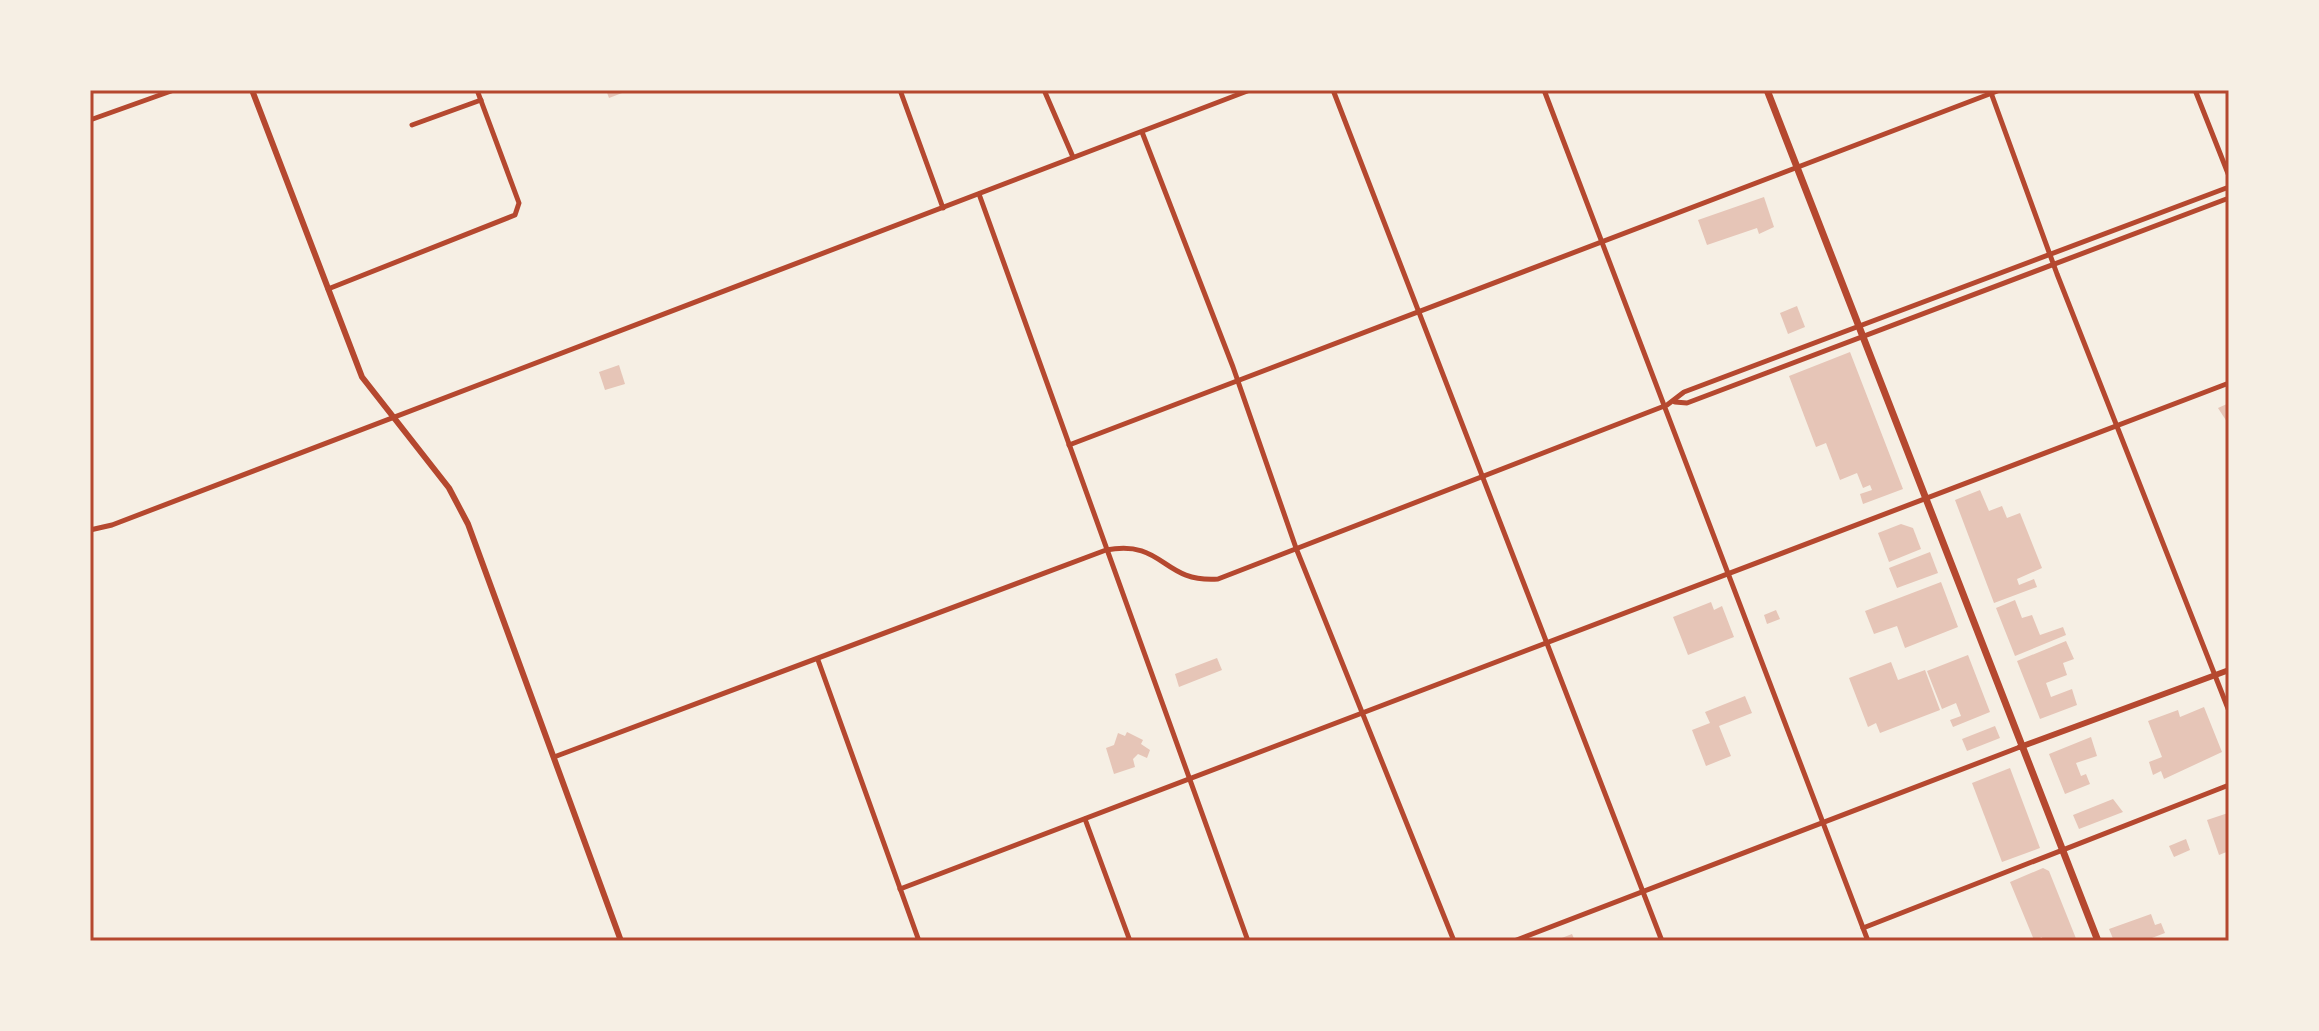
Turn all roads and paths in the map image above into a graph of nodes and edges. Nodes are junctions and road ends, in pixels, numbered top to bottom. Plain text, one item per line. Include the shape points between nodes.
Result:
1 (174, 90) edge
2 (252, 90) edge
3 (477, 90) edge
4 (900, 90) edge
5 (1044, 90) edge
6 (1250, 90) edge
7 (1333, 90) edge
8 (1544, 90) edge
9 (1767, 90) edge
10 (2000, 90) edge
11 (2195, 90) edge
12 (1220, 92) dead end
13 (1990, 92) edge
14 (481, 100) junction
15 (1223, 100) junction
16 (90, 120) edge
17 (412, 125) dead end
18 (1142, 132) junction
19 (1073, 157) junction
20 (1798, 168) junction
21 (2229, 176) edge
22 (2229, 187) edge
23 (979, 194) junction
24 (2229, 198) edge
25 (943, 208) junction
26 (2132, 223) junction
27 (2135, 232) junction
28 (1603, 241) junction
29 (2051, 253) junction
30 (2054, 263) junction
31 (328, 289) junction
32 (1419, 311) junction
33 (1858, 326) junction
34 (1861, 335) junction
35 (1237, 381) junction
36 (2229, 383) edge
37 (1674, 402) junction
38 (1667, 405) junction
39 (390, 416) junction
40 (2116, 425) junction
41 (1069, 445) junction
42 (1482, 477) junction
43 (1925, 498) junction
44 (90, 530) edge
45 (1296, 548) junction
46 (1106, 550) junction
47 (1731, 575) junction
48 (1545, 644) junction
49 (818, 660) junction
50 (2229, 670) edge
51 (2214, 676) junction
52 (2229, 711) edge
53 (1363, 712) junction
54 (2020, 747) junction
55 (554, 757) junction
56 (1190, 778) junction
57 (2229, 785) edge
58 (1085, 819) junction
59 (1825, 823) junction
60 (2061, 849) junction
61 (900, 889) junction
62 (1642, 891) junction
63 (1863, 928) junction
64 (621, 941) edge
65 (919, 941) edge
66 (1130, 941) edge
67 (1248, 941) edge
68 (1454, 941) edge
69 (1514, 941) edge
70 (1662, 941) edge
71 (1868, 941) edge
72 (2098, 941) edge

1 - 16 street
2 - 31 street
3 - 14 street
4 - 25 street
5 - 19 street
6 - 15 street
7 - 32 street
8 - 28 street
9 - 20 main road
10 - 13 street
11 - 21 street
12 - 15 street
13 - 20 street
13 - 29 street
14 - 17 street
14 - 31 street via 519,203 515,215
15 - 18 street
18 - 19 street
18 - 35 street
19 - 23 street
20 - 28 street
20 - 33 main road
22 - 26 street
23 - 25 street
23 - 41 street
24 - 27 street
25 - 39 street
26 - 27 street
26 - 29 street
27 - 30 street
28 - 32 street
28 - 38 street
29 - 30 street
29 - 33 street
30 - 34 street
30 - 40 street
31 - 39 street via 362,377
32 - 35 street
32 - 42 street
33 - 34 main road
33 - 37 street via 1684,392
34 - 37 street via 1687,403
34 - 43 main road
35 - 41 street
35 - 45 street
36 - 40 street
37 - 38 street
38 - 42 street
38 - 47 street
39 - 44 street
39 - 55 street via 449,488 468,524
40 - 43 street
40 - 51 street
41 - 46 street
42 - 45 street
42 - 48 street
43 - 47 street
43 - 54 main road
45 - 46 street via 1218,579 1198,581 1181,576 1143,549
45 - 53 street
46 - 49 street
46 - 56 street
47 - 48 street
47 - 59 street
48 - 53 street
48 - 62 street
49 - 55 street
49 - 61 street
50 - 51 street
51 - 52 street
51 - 54 street
53 - 56 street
53 - 68 street
54 - 59 street
54 - 60 main road
55 - 64 street
56 - 58 street
56 - 67 street
57 - 60 street
58 - 61 street
58 - 66 street
59 - 62 street
59 - 63 street
60 - 63 street
60 - 72 main road
61 - 65 street
62 - 69 street
62 - 70 street
63 - 71 street

